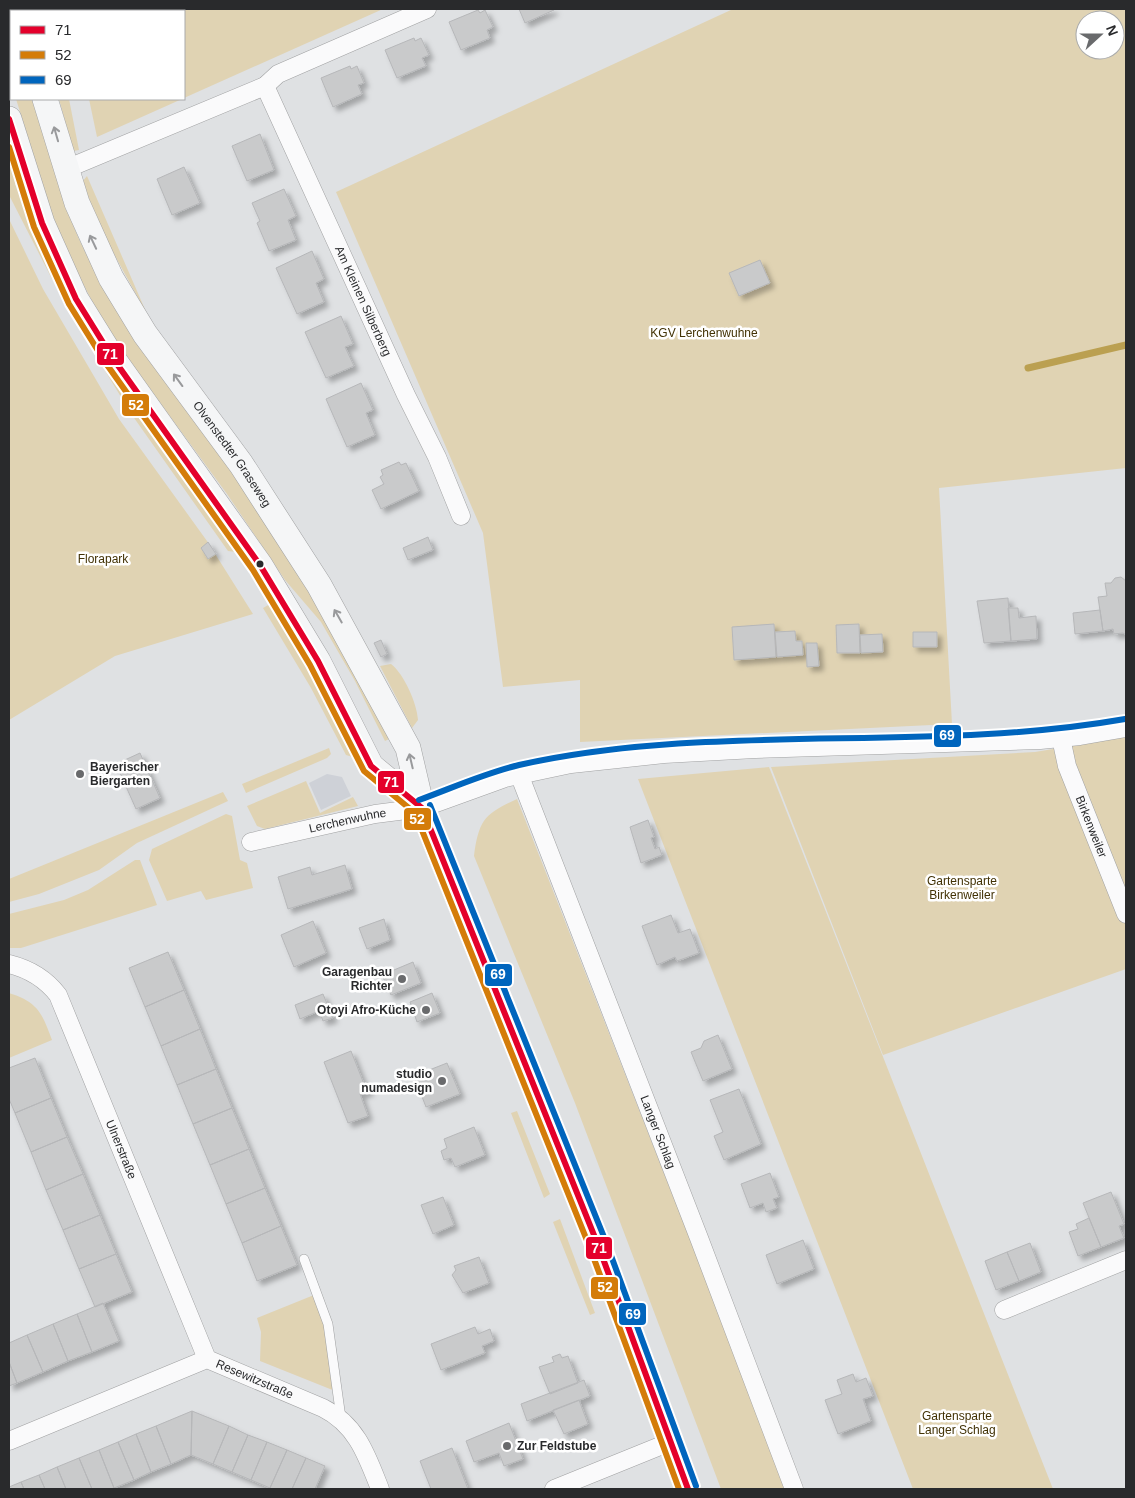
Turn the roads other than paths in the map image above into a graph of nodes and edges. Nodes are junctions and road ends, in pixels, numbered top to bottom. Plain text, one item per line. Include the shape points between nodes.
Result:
1 (427, 9) edge
2 (265, 86) junction
3 (45, 100) edge
4 (9, 119) edge
5 (66, 169) junction
6 (462, 516) dead end
7 (1126, 728) edge
8 (1061, 738) junction
9 (519, 774) junction
10 (422, 808) junction
11 (251, 842) dead end
12 (1126, 914) edge
13 (9, 964) edge
14 (304, 1259) dead end
15 (1126, 1260) edge
16 (1004, 1310) dead end
17 (207, 1360) junction
18 (341, 1418) junction
19 (9, 1440) edge
20 (670, 1442) junction
21 (380, 1489) edge
22 (554, 1489) edge
23 (688, 1489) edge
24 (794, 1489) edge

1 - 2 street via 278,74
2 - 5 street
2 - 6 street, Am Kleinen Silberberg
5 -> 3 main road, Olvenstedter Graseweg
4 - 10 main road, Olvenstedter Graseweg via 42,223 76,299 112,357 260,564 314,654 371,766
10 -> 5 main road, Olvenstedter Graseweg via 408,748 348,633 272,510 124,300 85,225
7 - 8 street, Lerchenwuhne
8 - 9 street, Lerchenwuhne via 664,754 571,764
8 - 12 street, Birkenweiler via 1067,766
9 - 10 street, Lerchenwuhne
9 - 24 street, Langer Schlag
10 - 11 street, Lerchenwuhne via 375,814
10 - 20 main road, Olvenstedter Graseweg via 598,1245
13 - 17 street, Ulnerstraße via 34,973 58,994
14 - 18 lane via 328,1324
15 - 16 street
17 - 18 street, Resewitzstraße
17 - 19 street, Resewitzstraße
18 - 21 street, Resewitzstraße via 363,1447
20 - 22 street
20 - 23 main road, Olvenstedter Graseweg

